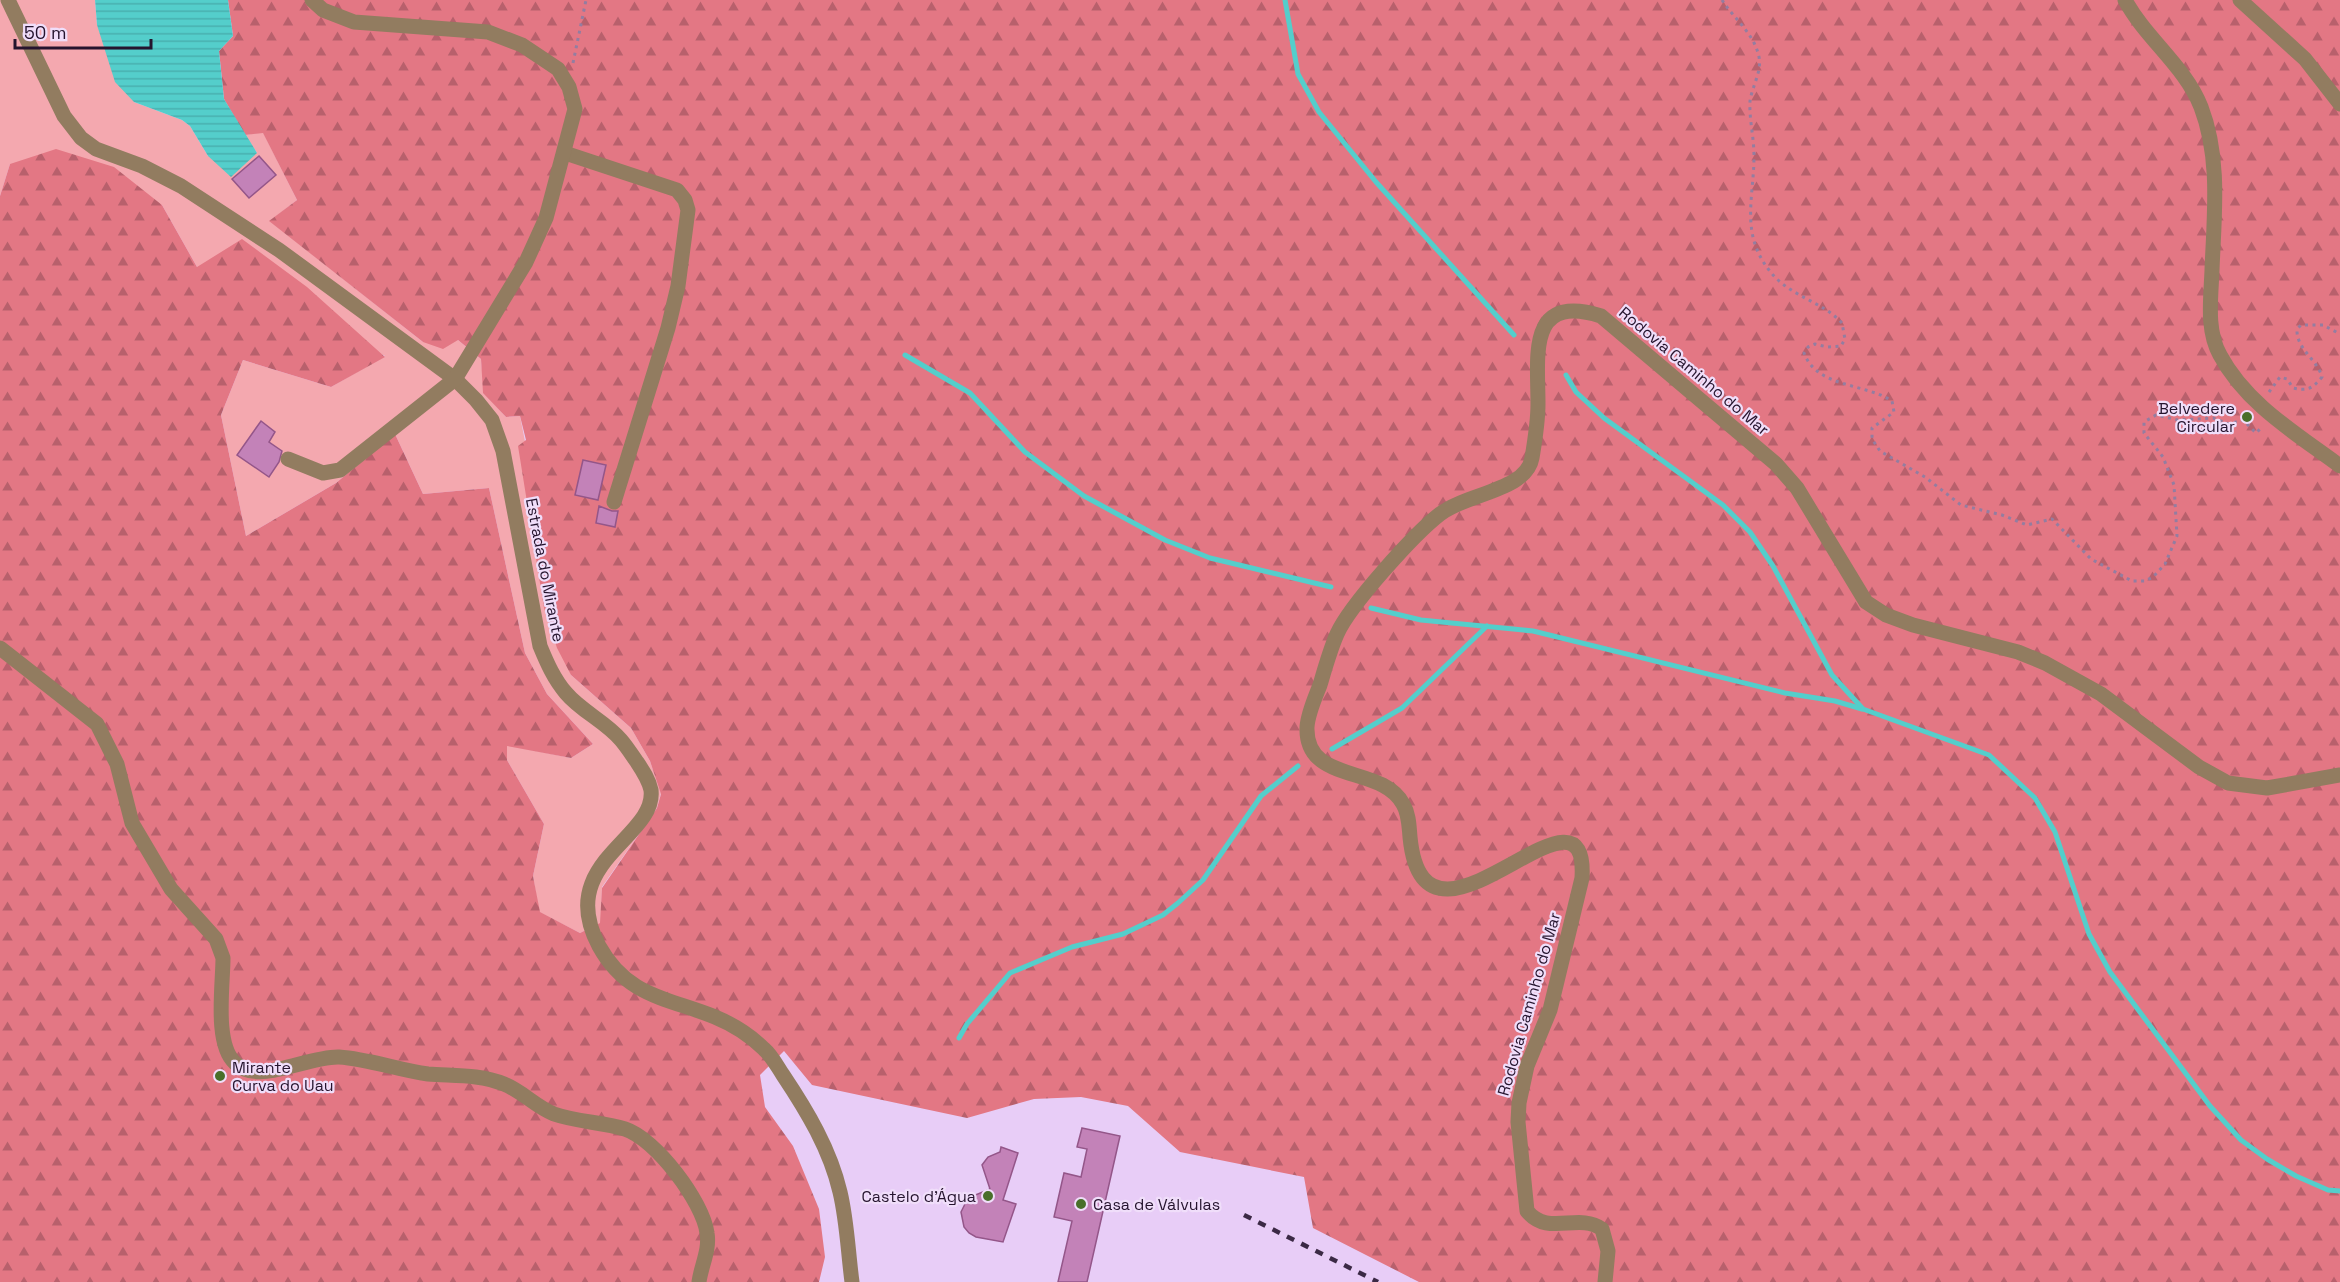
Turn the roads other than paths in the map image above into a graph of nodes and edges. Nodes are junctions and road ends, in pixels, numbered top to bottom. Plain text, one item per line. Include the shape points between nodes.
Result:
1 (8, 0) edge
2 (312, 0) edge
3 (2125, 0) edge
4 (2240, 0) edge
5 (2340, 104) edge
6 (565, 153) junction
7 (455, 379) junction
8 (288, 459) dead end
9 (2340, 466) edge
10 (614, 502) dead end
11 (0, 648) edge
12 (2340, 775) edge
13 (699, 1282) edge
14 (852, 1282) edge
15 (1605, 1282) edge

1 - 7 street, Estrada do Mirante via 64,116 81,138 96,149 181,186 279,250
2 - 6 street via 323,10 354,22 488,32 522,45 558,69 569,87 575,109
3 - 9 street via 2188,81 2202,108 2213,152 2215,189 2213,336 2228,368 2261,406
4 - 5 street via 2305,59
6 - 7 street via 546,218 526,262
6 - 10 street via 677,190 688,210 668,328
7 - 8 street via 340,470 323,473
7 - 14 street, Estrada do Mirante via 492,420 503,451 536,629 552,674 567,694 621,739 649,783 651,793 645,814 600,866 592,882 591,923 599,945 632,986 716,1017 767,1051 825,1146 841,1193
11 - 13 street via 97,723 109,744 132,823 171,889 220,945 223,1042 235,1064 261,1073 305,1060 341,1057 428,1074 472,1076 506,1084 554,1114 628,1130 671,1167 703,1217 708,1233 707,1250
12 - 15 street, Rodovia Caminho do Mar via 2267,788 2228,783 2199,767 2101,694 2045,663 1886,615 1866,602 1797,488 1776,464 1601,316 1569,310 1552,317 1539,336 1538,416 1528,470 1515,483 1459,502 1437,516 1362,596 1338,633 1310,713 1308,739 1321,762 1387,786 1397,794 1408,819 1414,865 1426,884 1440,890 1466,886 1554,844 1571,843 1579,848 1582,878 1550,1010 1527,1066 1518,1122 1527,1211 1541,1223 1554,1226 1585,1222 1602,1229 1608,1251

